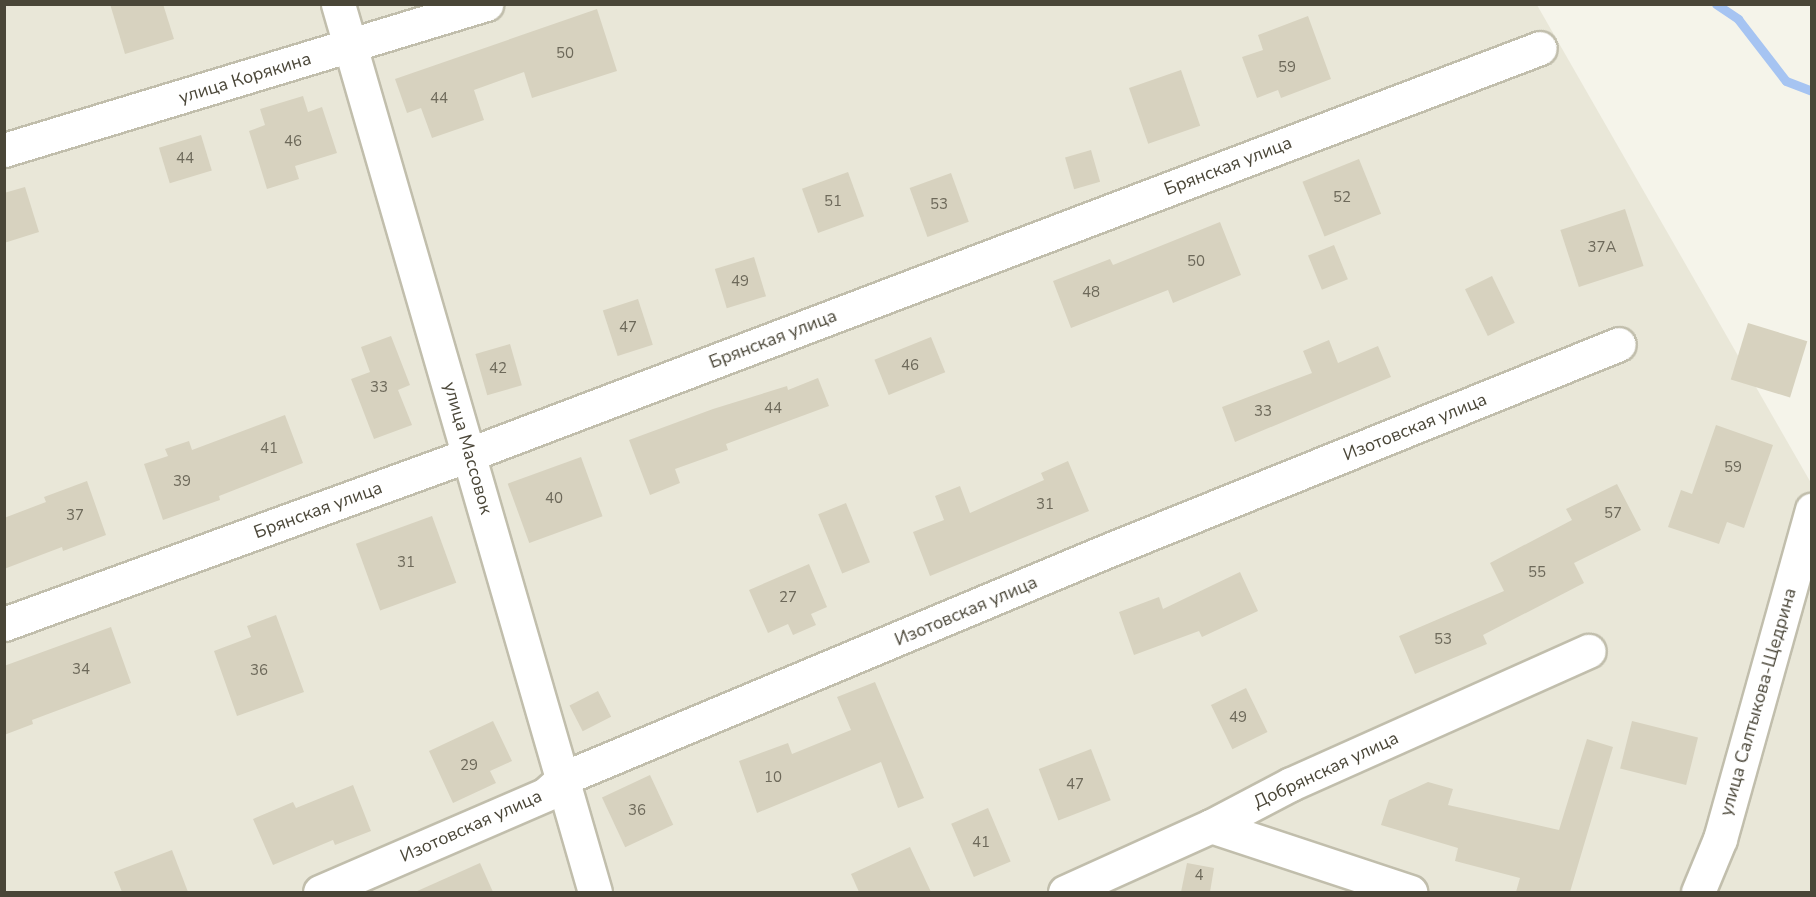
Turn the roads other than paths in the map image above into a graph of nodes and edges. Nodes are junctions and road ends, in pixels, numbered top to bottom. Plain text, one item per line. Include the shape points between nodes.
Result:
1 (338, 4) edge
2 (486, 4) edge
3 (349, 47) junction
4 (1540, 48) dead end
5 (4, 150) edge
6 (1619, 344) dead end
7 (470, 454) junction
8 (1812, 510) edge
9 (1806, 551) edge
10 (4, 624) edge
11 (1589, 651) dead end
12 (564, 778) junction
13 (1211, 826) junction
14 (320, 892) edge
15 (595, 892) edge
16 (1065, 892) edge
17 (1410, 892) edge
18 (1698, 892) edge

1 - 3 street, улица Массовок
2 - 3 street, улица Корякина
3 - 5 street, улица Корякина
3 - 7 street, улица Массовок
4 - 7 street, Брянская улица
6 - 12 street, Изотовская улица via 1093,557
7 - 10 street, Брянская улица
7 - 12 street, улица Массовок
8 - 9 street, улица Салтыкова-Щедрина
9 - 18 street, улица Салтыкова-Щедрина via 1720,839
11 - 13 street, Добрянская улица via 1291,784
12 - 14 street, Изотовская улица via 546,794
12 - 15 street, улица Массовок
13 - 16 street, Добрянская улица
13 - 17 street

